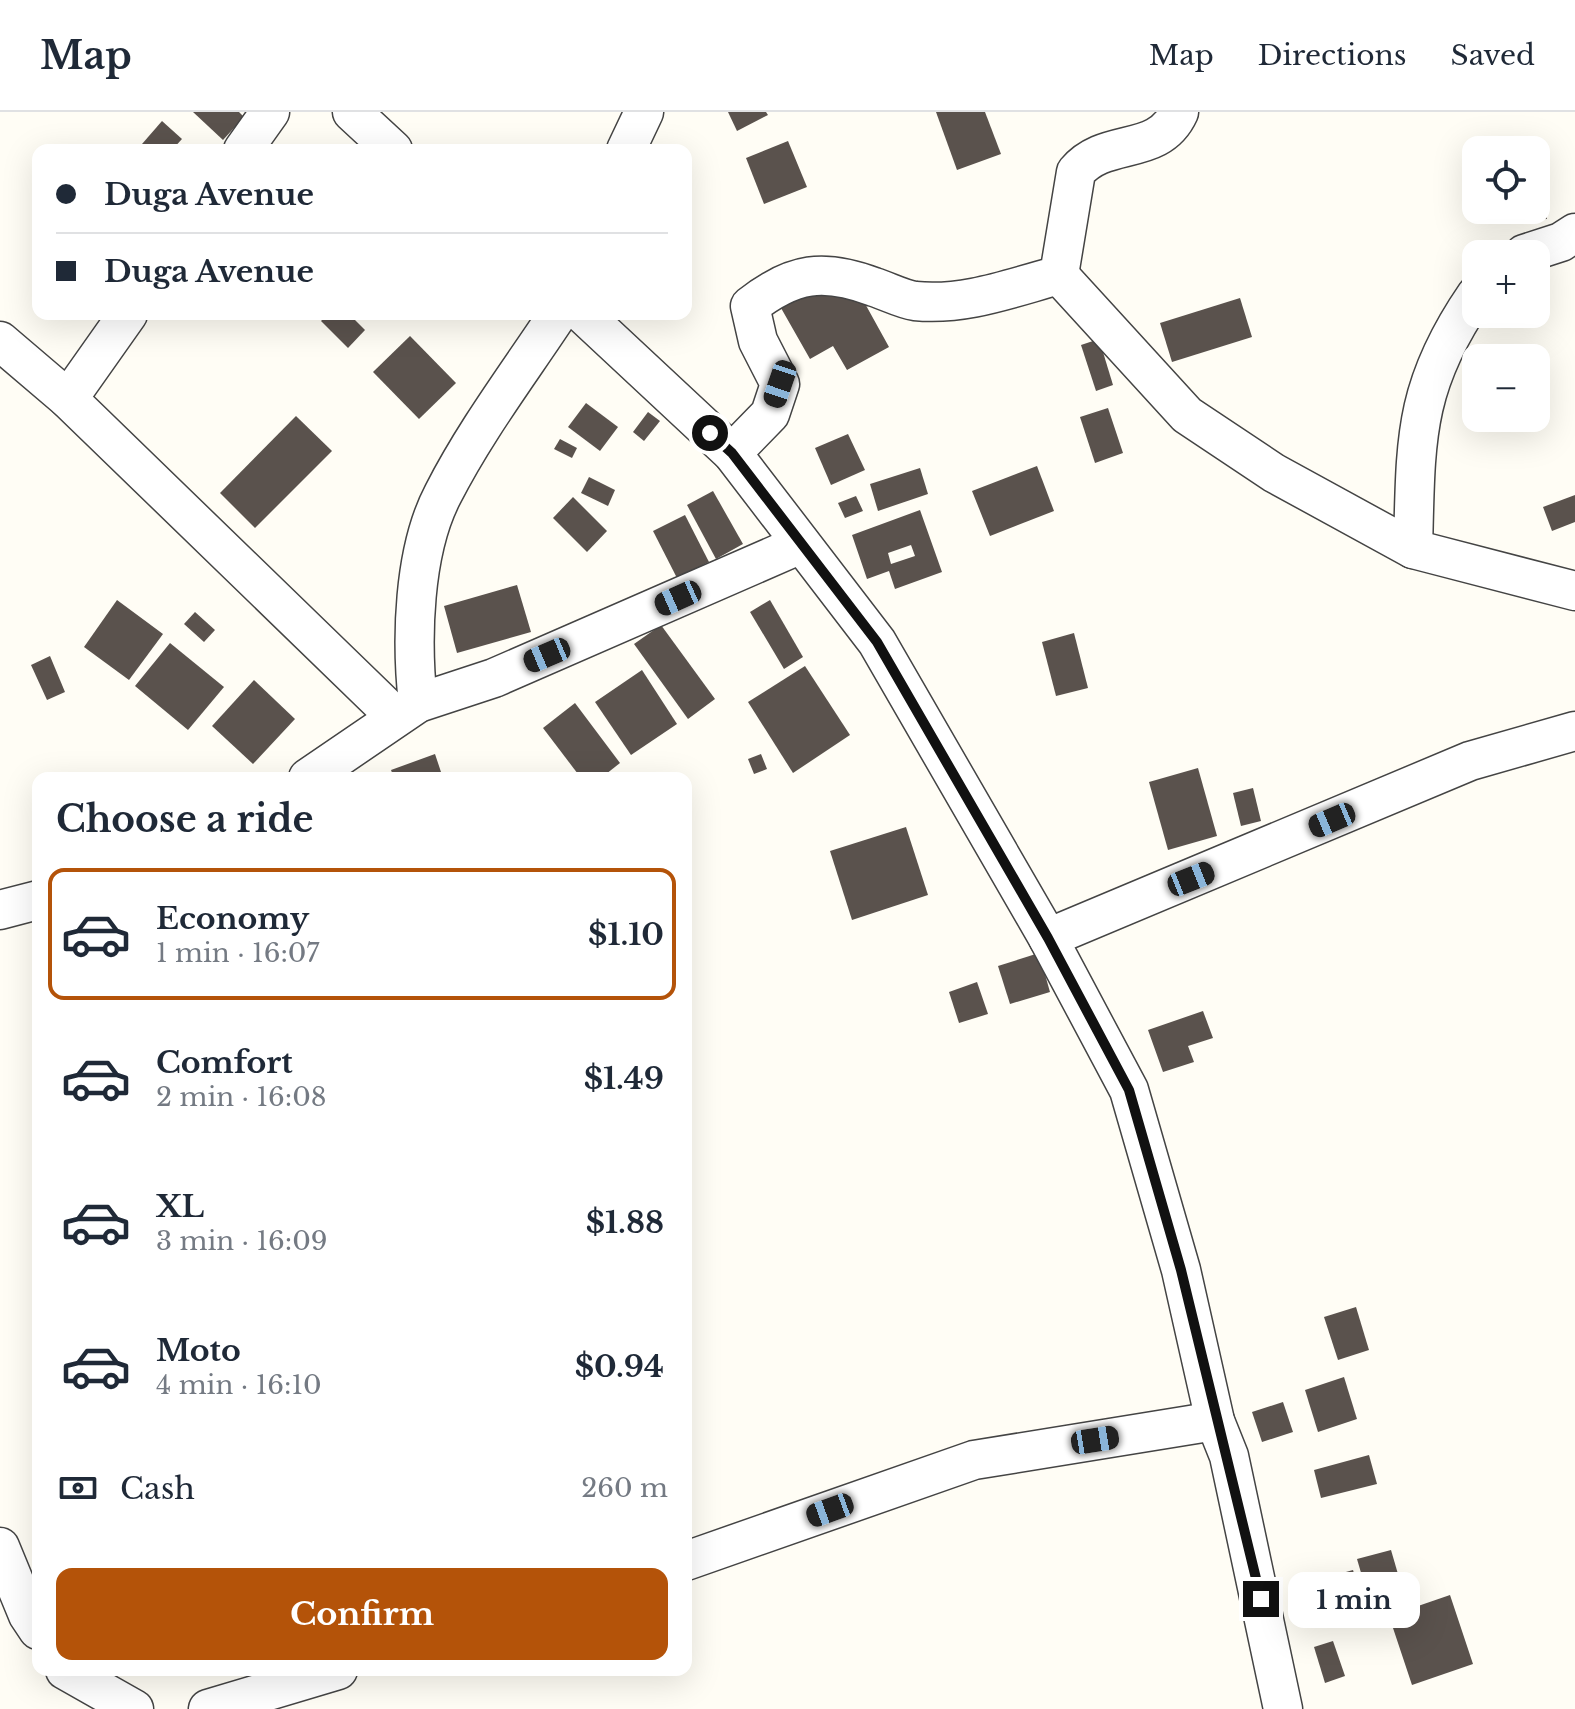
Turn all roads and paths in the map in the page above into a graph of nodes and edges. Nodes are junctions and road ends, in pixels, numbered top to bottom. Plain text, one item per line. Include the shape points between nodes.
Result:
1 (270, 112) edge
2 (352, 112) edge
3 (644, 112) edge
4 (1179, 112) edge
5 (247, 144) edge
6 (387, 144) edge
7 (629, 144) edge
8 (1575, 233) edge
9 (1550, 243) edge
10 (1059, 275) junction
11 (1462, 315) edge
12 (124, 320) edge
13 (554, 320) edge
14 (589, 320) edge
15 (0, 341) edge
16 (68, 399) junction
17 (732, 453) junction
18 (801, 544) junction
19 (1413, 549) junction
20 (1575, 591) edge
21 (407, 710) junction
22 (1575, 731) edge
23 (317, 772) edge
24 (32, 902) edge
25 (0, 910) edge
26 (1048, 938) junction
27 (1215, 1421) junction
28 (0, 1547) edge
29 (692, 1559) edge
30 (32, 1621) edge
31 (76, 1676) edge
32 (318, 1676) edge
33 (134, 1709) edge
34 (208, 1709) edge
35 (1283, 1709) edge

1 - 5 street
2 - 6 street
3 - 7 street
4 - 10 street via 1159,139 1101,153 1076,172
8 - 9 street
10 - 17 street via 963,301 912,301 819,272 774,287 750,306 758,341 780,384 770,414
10 - 19 street via 1187,415 1274,473
11 - 19 street via 1427,386 1417,432
12 - 16 street
13 - 21 street via 441,496 424,552
14 - 17 street
15 - 16 street
16 - 21 street
17 - 18 street
18 - 21 street via 494,678
18 - 26 street via 877,642
19 - 20 street
21 - 23 street
22 - 26 street via 1470,761
24 - 25 street
26 - 27 street via 1129,1090 1181,1270
27 - 29 street via 974,1460
27 - 35 street via 1229,1456
28 - 30 street
31 - 33 street
32 - 34 street

